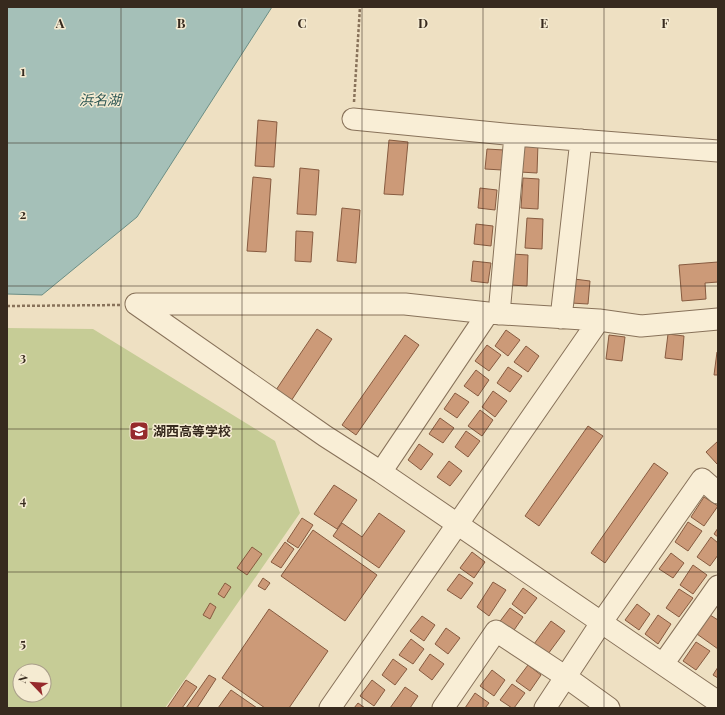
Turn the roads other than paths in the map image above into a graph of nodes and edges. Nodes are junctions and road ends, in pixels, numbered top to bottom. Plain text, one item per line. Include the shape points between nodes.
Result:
1 (353, 119) road end
2 (515, 135) junction
3 (581, 140) junction
4 (718, 151) edge
5 (494, 313) junction
6 (561, 318) junction
7 (718, 319) edge
8 (599, 320) junction
9 (381, 472) junction
10 (718, 493) edge
11 (458, 525) junction
12 (718, 586) edge
13 (601, 623) junction
14 (663, 664) junction
15 (566, 677) junction
16 (718, 702) edge
17 (330, 708) edge
18 (443, 708) edge
19 (544, 708) edge
20 (609, 708) edge

1 - 2 street
2 - 3 street
2 - 5 street
3 - 4 street
3 - 6 street
5 - 6 street
5 - 9 street
5 - 9 street via 405,304 136,304 324,436
6 - 8 street
7 - 8 street via 641,326
8 - 11 street
9 - 11 street
10 - 13 street via 702,479
11 - 13 street
11 - 17 street
12 - 14 street
13 - 14 street
13 - 15 street
14 - 16 street
15 - 18 street via 496,632
15 - 19 street
15 - 20 street

